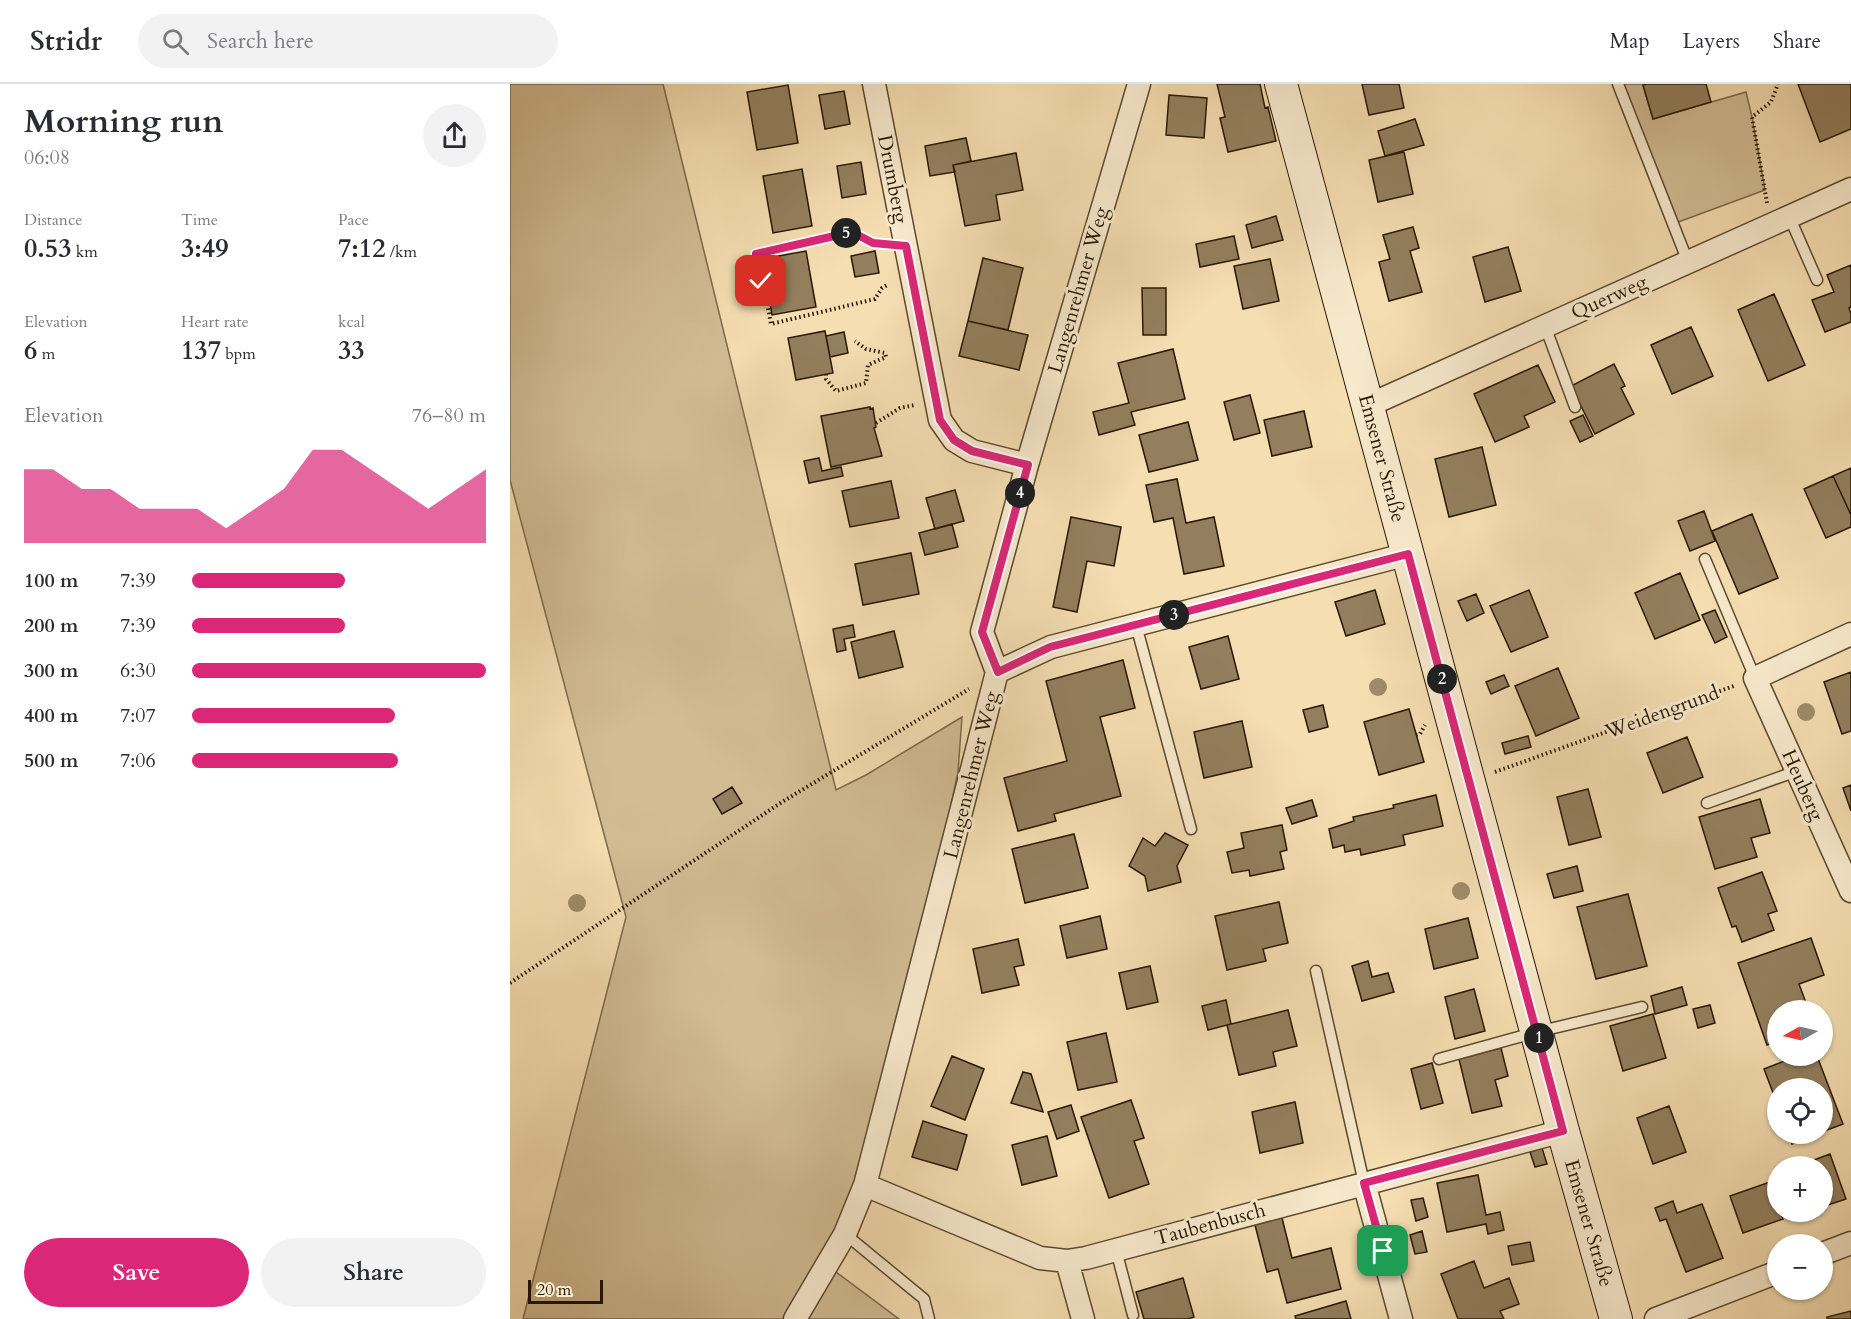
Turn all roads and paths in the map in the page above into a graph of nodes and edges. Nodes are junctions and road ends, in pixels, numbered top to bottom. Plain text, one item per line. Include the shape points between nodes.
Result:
1 (874, 84) edge
2 (1139, 84) edge
3 (1281, 84) edge
4 (1618, 84) edge
5 (1778, 84) edge
6 (1851, 189) edge
7 (1780, 220) junction
8 (906, 246) junction
9 (1688, 262) junction
10 (911, 272) junction
11 (766, 280) dead end
12 (1817, 280) dead end
13 (769, 298) dead end
14 (1545, 326) junction
15 (855, 341) dead end
16 (826, 374) dead end
17 (936, 402) junction
18 (1367, 406) junction
19 (1575, 407) dead end
20 (876, 423) dead end
21 (1028, 465) junction
22 (1408, 554) junction
23 (1706, 559) dead end
24 (1136, 625) junction
25 (1851, 634) edge
26 (998, 672) junction
27 (1755, 678) junction
28 (1797, 771) junction
29 (1469, 781) junction
30 (1707, 803) dead end
31 (1191, 829) dead end
32 (1851, 891) edge
33 (1316, 971) dead end
34 (510, 983) edge
35 (1642, 1006) dead end
36 (1537, 1032) junction
37 (1439, 1059) dead end
38 (1563, 1131) junction
39 (1364, 1183) junction
40 (865, 1185) junction
41 (845, 1234) junction
42 (1851, 1243) edge
43 (1116, 1250) junction
44 (1833, 1250) edge
45 (1067, 1261) junction
46 (1767, 1276) edge
47 (1133, 1315) dead end
48 (795, 1319) edge
49 (930, 1319) edge
50 (1083, 1319) edge
51 (1401, 1319) edge
52 (1616, 1319) edge
53 (1656, 1319) edge

1 - 8 street, Drumberg
2 - 21 street, Langenrehmer Weg
3 - 18 street, Emsener Straße
4 - 9 lane
5 - 7 path via 1771,102 1752,117
6 - 7 street, Querweg
7 - 9 street, Querweg
7 - 12 lane
8 - 10 street, Drumberg
8 - 11 path via 873,243 852,232 756,254 761,281
9 - 14 street, Querweg
10 - 13 path via 882,288 875,299 771,324
10 - 17 street, Drumberg
14 - 18 street, Querweg
14 - 19 lane
15 - 16 path via 866,349 885,353 886,357 868,365 866,383 836,391 826,380
17 - 20 path via 900,408
17 - 21 street, Drumberg via 940,420 954,440 972,451
18 - 22 street, Emsener Straße
21 - 26 street, Langenrehmer Weg via 982,632
22 - 24 street
22 - 29 street, Emsener Straße
23 - 27 lane
24 - 26 street via 1050,647
24 - 31 lane
25 - 27 street
26 - 34 path via 782,802
26 - 40 street, Langenrehmer Weg
27 - 28 street, Heuberg
27 - 29 path, Weidengrund
28 - 30 lane
28 - 32 street, Heuberg
29 - 36 street, Emsener Straße
33 - 39 lane
35 - 36 lane
36 - 37 lane
36 - 38 street, Emsener Straße
38 - 39 street, Taubenbusch
38 - 52 street, Emsener Straße
39 - 43 street, Taubenbusch
39 - 51 street
40 - 41 street, Langenrehmer Weg
40 - 45 street, Taubenbusch via 1040,1258
41 - 48 street, Langenrehmer Weg
41 - 49 lane via 924,1299
42 - 44 street
43 - 45 street, Taubenbusch
43 - 47 lane
45 - 50 street
46 - 53 street

